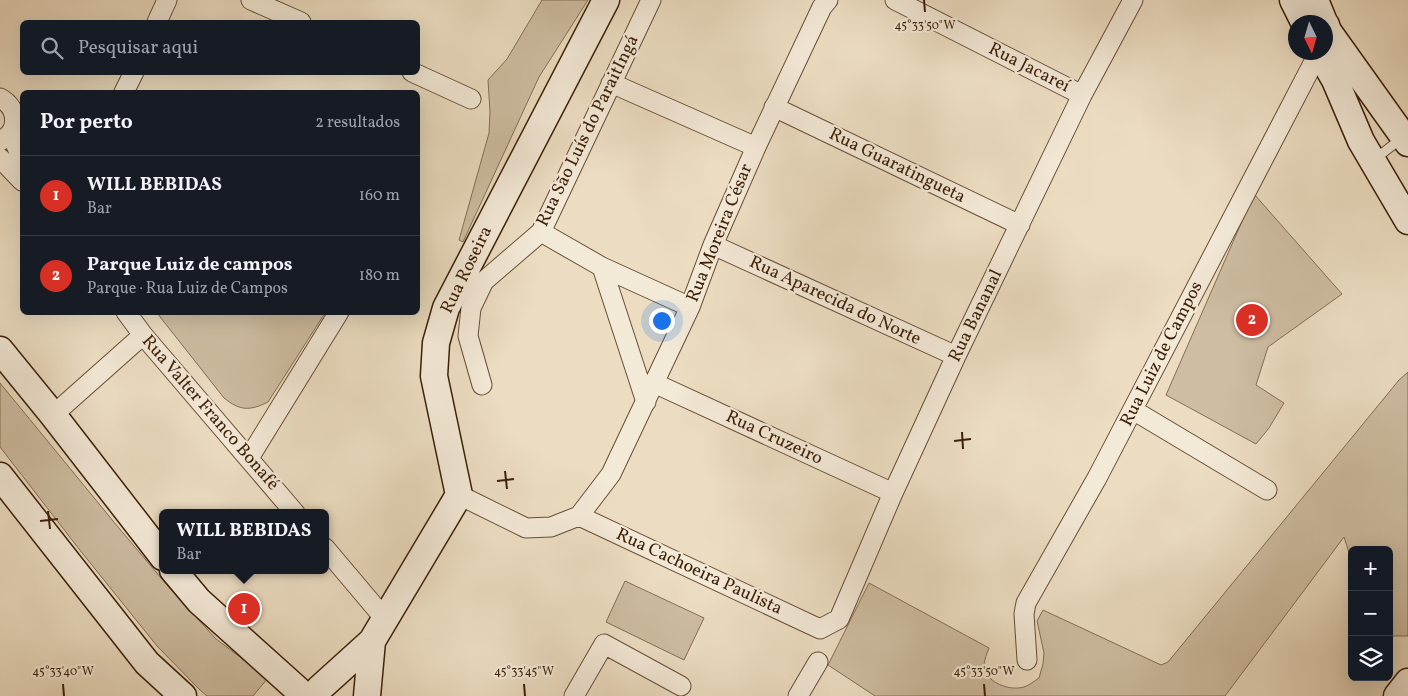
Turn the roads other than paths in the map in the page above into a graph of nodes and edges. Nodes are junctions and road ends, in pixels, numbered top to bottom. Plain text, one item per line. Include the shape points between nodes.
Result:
1 (167, 0) edge
2 (251, 0) edge
3 (606, 0) edge
4 (651, 0) edge
5 (828, 0) edge
6 (895, 0) edge
7 (1133, 0) edge
8 (1293, 0) edge
9 (1315, 0) edge
10 (1300, 15) edge
11 (1321, 15) edge
12 (158, 20) edge
13 (296, 20) edge
14 (1333, 38) edge
15 (1315, 60) edge
16 (1324, 60) edge
17 (132, 75) edge
18 (419, 75) edge
19 (612, 83) junction
20 (125, 90) edge
21 (1082, 95) junction
22 (1, 99) edge
23 (471, 99) dead end
24 (20, 103) edge
25 (774, 107) junction
26 (12, 131) edge
27 (1406, 137) edge
28 (756, 147) junction
29 (20, 154) edge
30 (0, 158) edge
31 (1372, 161) junction
32 (20, 179) edge
33 (1408, 221) edge
34 (1020, 225) junction
35 (541, 232) junction
36 (714, 245) junction
37 (602, 266) junction
38 (690, 307) junction
39 (128, 315) edge
40 (338, 315) edge
41 (143, 335) junction
42 (0, 350) edge
43 (956, 356) junction
44 (654, 383) junction
45 (482, 385) dead end
46 (646, 402) junction
47 (1132, 410) junction
48 (54, 416) junction
49 (249, 458) junction
50 (0, 476) edge
51 (1268, 490) dead end
52 (893, 493) junction
53 (459, 495) junction
54 (292, 509) edge
55 (579, 516) junction
56 (159, 552) edge
57 (329, 553) edge
58 (176, 574) edge
59 (385, 619) junction
60 (820, 629) joint
61 (372, 641) junction
62 (1027, 660) dead end
63 (818, 662) dead end
64 (1408, 682) edge
65 (680, 686) dead end
66 (310, 693) edge
67 (183, 696) edge
68 (367, 696) edge
69 (574, 696) edge
70 (798, 696) edge
71 (1396, 696) edge

1 - 12 street
2 - 13 street
3 - 53 street, Rua Roseira via 446,308 436,343 434,376
4 - 19 street, Rua São Luís do ParaitIngá
5 - 25 street, Rua Moreira César
6 - 21 street, Rua Jacareí
7 - 21 street, Rua Bananal
8 - 10 street
9 - 11 street
14 - 27 street
15 - 47 street, Rua Luiz de Campos
16 - 31 street
17 - 20 street
18 - 23 street
19 - 28 street
19 - 35 street, Rua São Luís do ParaitIngá
21 - 34 street, Rua Bananal
22 - 24 street
22 - 26 street via 13,110
25 - 28 street, Rua Moreira César
25 - 34 street, Rua Guaratingueta
26 - 29 street
27 - 31 lane
28 - 36 street, Rua Moreira César
30 - 32 street
31 - 33 street
34 - 43 street, Rua Bananal
35 - 37 street
35 - 45 street, Rua São Luís do ParaitIngá via 484,282 471,308 468,336
36 - 38 street, Rua Moreira César
36 - 43 street, Rua Aparecida do Norte
37 - 38 street
37 - 46 street
38 - 44 street, Rua Moreira César
39 - 41 street, Rua Valter Franco Bonafé
40 - 49 street
41 - 48 street
41 - 49 street, Rua Valter Franco Bonafé
42 - 48 street
43 - 52 street, Rua Bananal
44 - 46 street, Rua Moreira César
44 - 52 street, Rua Cruzeiro
46 - 55 street, Rua Moreira César via 611,474
47 - 51 street
47 - 62 street, Rua Luiz de Campos via 1026,603
48 - 56 street
49 - 54 street, Rua Valter Franco Bonafé
50 - 67 street via 147,663
52 - 60 street, Rua Bananal via 839,619
53 - 55 street via 526,528 551,527
53 - 59 street
55 - 60 street, Rua Cachoeira Paulista
57 - 59 street
58 - 66 street via 199,601
59 - 61 street
61 - 66 street
61 - 68 street
63 - 70 street
64 - 71 street
65 - 69 street via 604,644

